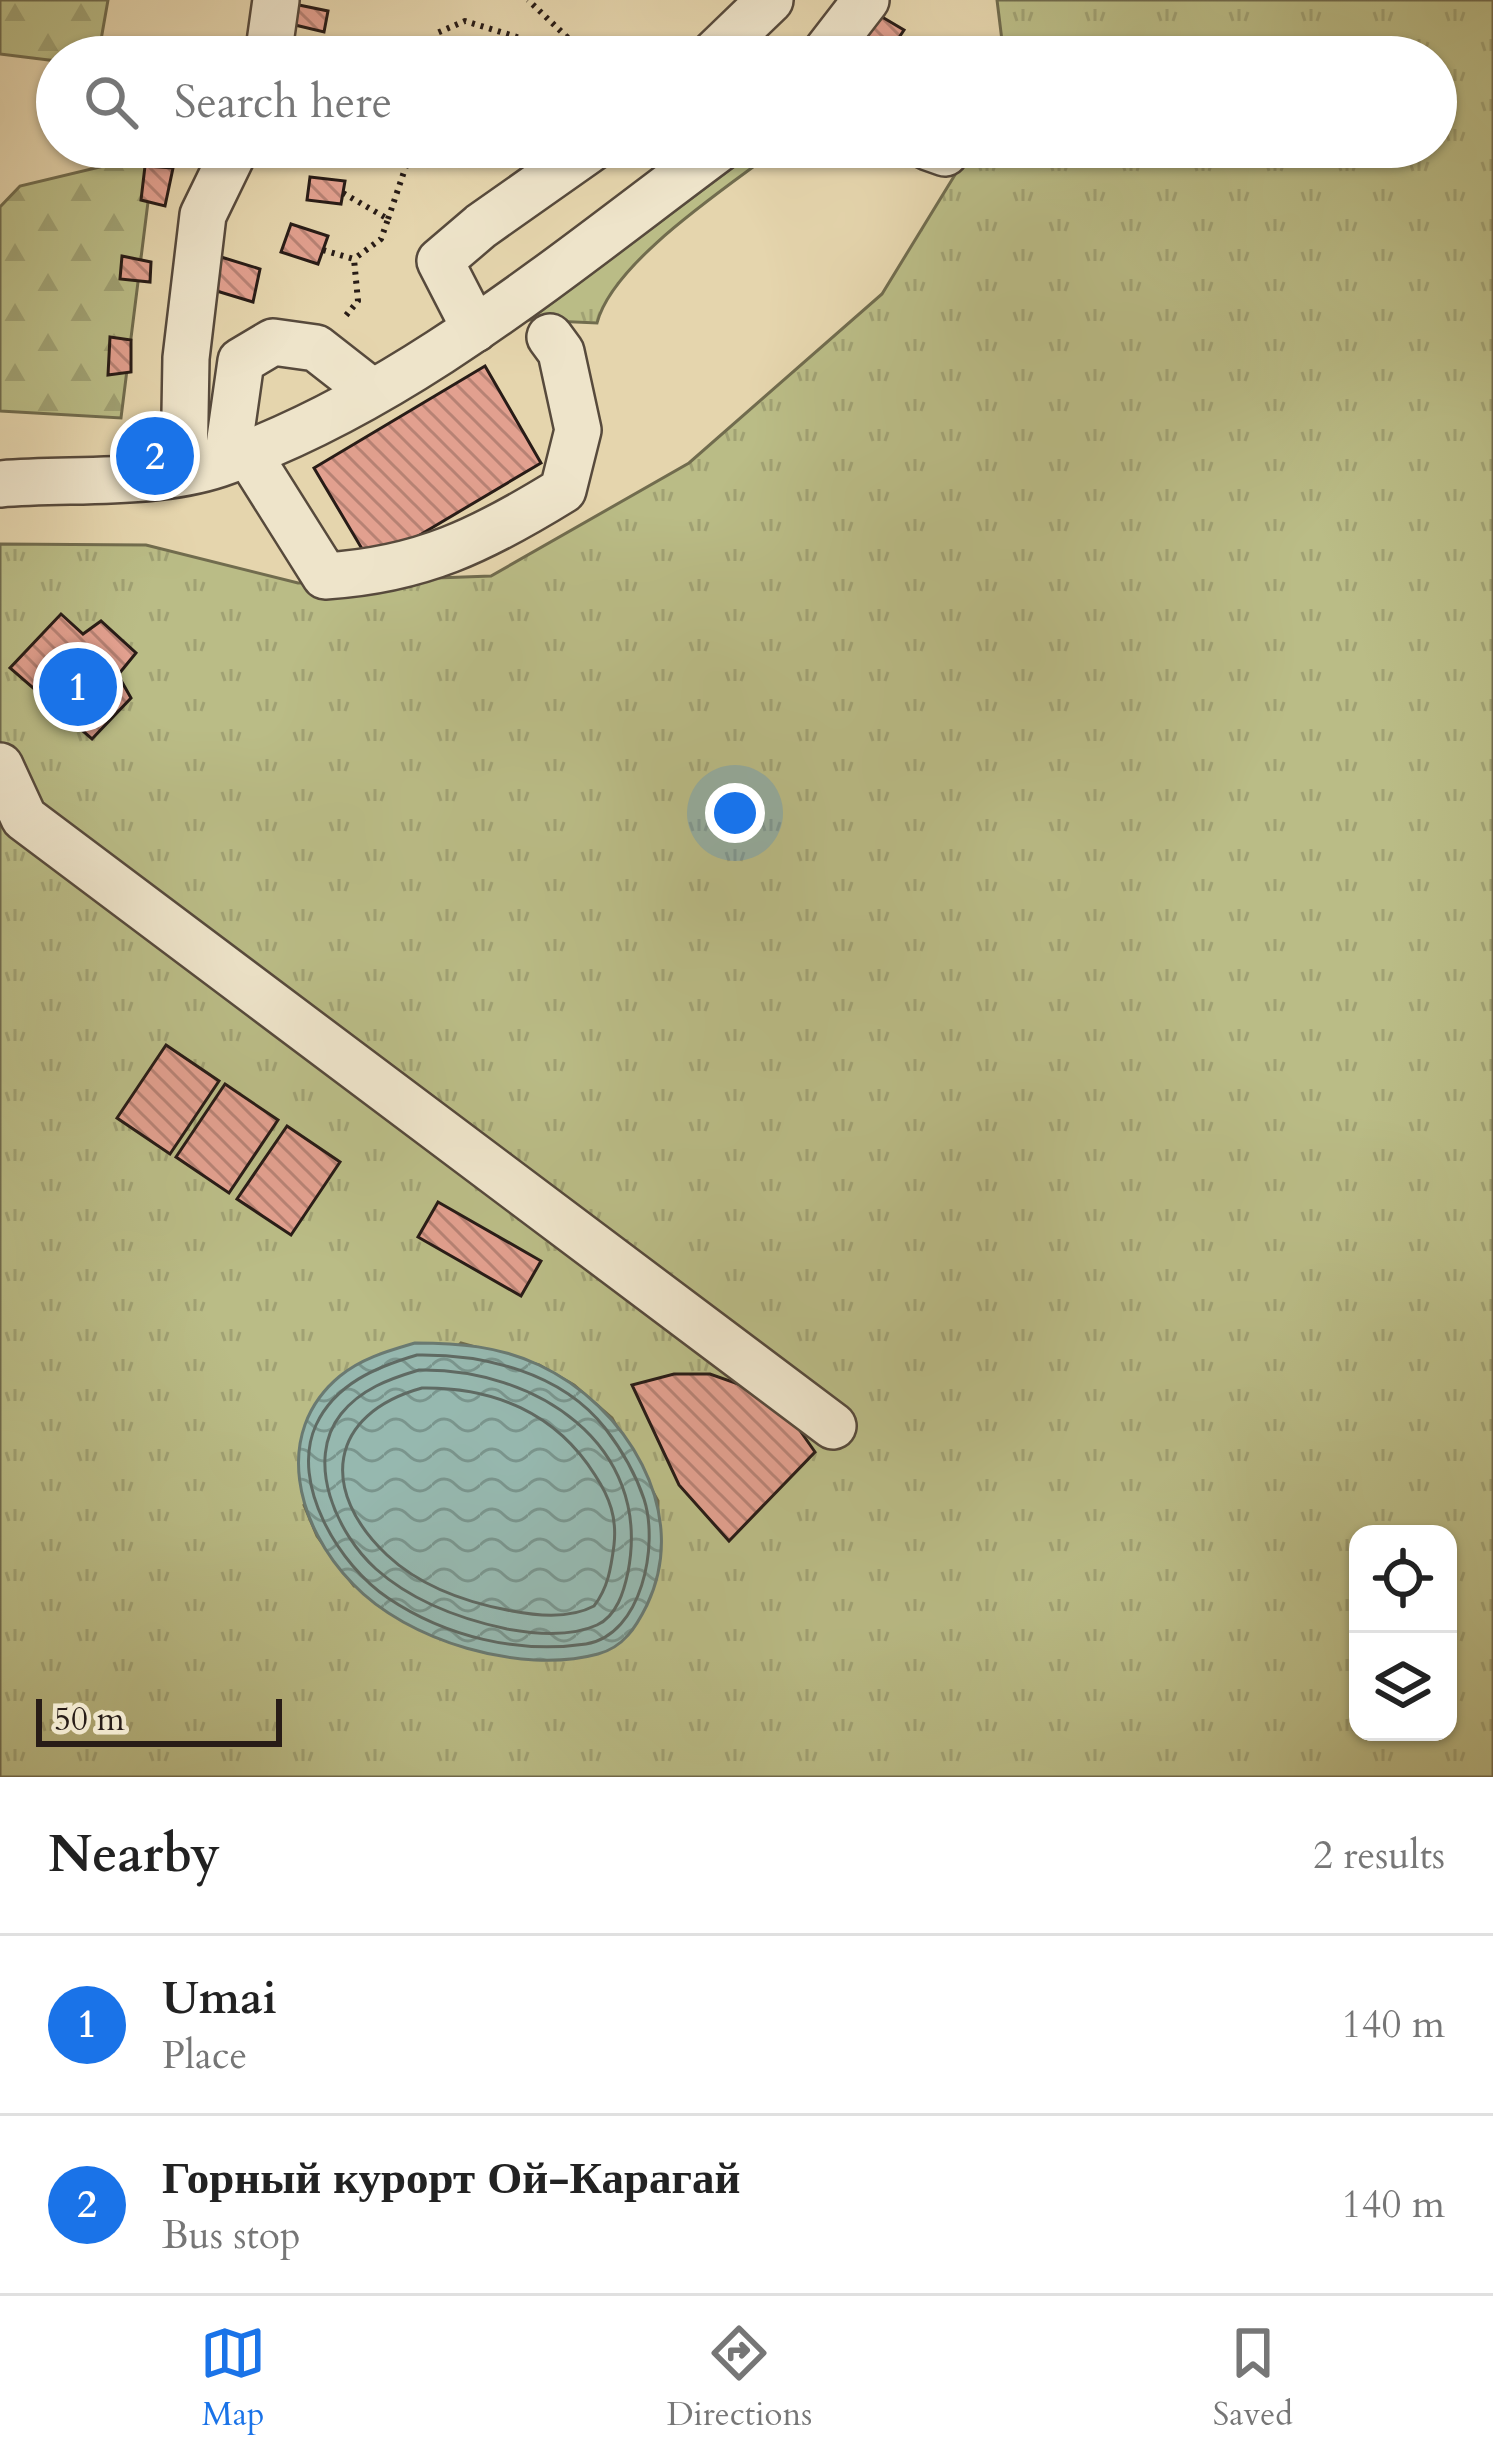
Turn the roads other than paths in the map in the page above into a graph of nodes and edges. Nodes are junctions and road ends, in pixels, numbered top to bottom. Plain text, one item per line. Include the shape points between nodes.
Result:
1 (276, 0) edge
2 (770, 0) edge
3 (866, 0) edge
4 (271, 36) edge
5 (733, 36) edge
6 (838, 36) edge
7 (226, 168) edge
8 (563, 168) edge
9 (693, 168) edge
10 (475, 329) junction
11 (550, 337) dead end
12 (371, 392) junction
13 (220, 461) junction
14 (0, 484) edge
15 (0, 766) edge
16 (833, 1426) dead end

1 - 4 street
2 - 5 street
3 - 6 street
7 - 13 street via 203,215 186,358
8 - 10 street via 440,261
9 - 10 street
10 - 12 street
11 - 13 street via 561,352 578,430 563,490 485,538 378,572 325,576
12 - 13 street
12 - 13 street via 316,348 273,342 241,361
13 - 14 street via 127,479
15 - 16 street via 24,818

